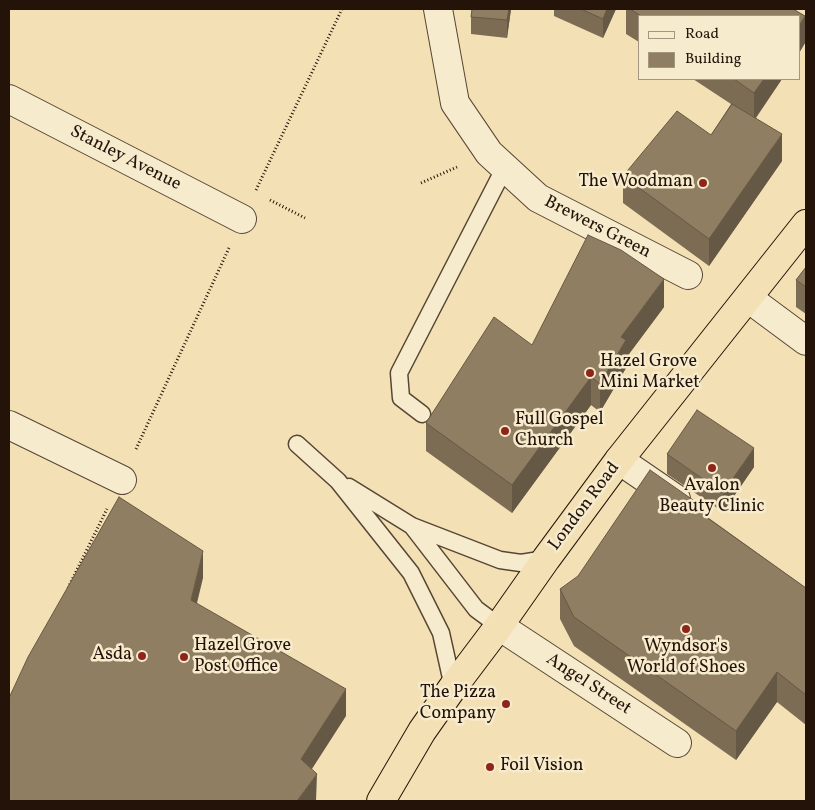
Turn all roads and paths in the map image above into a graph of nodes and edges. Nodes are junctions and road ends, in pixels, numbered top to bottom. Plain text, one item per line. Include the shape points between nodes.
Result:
1 (342, 9) edge
2 (438, 9) edge
3 (9, 99) edge
4 (497, 160) junction
5 (421, 183) dead end
6 (255, 192) junction
7 (305, 218) dead end
8 (242, 219) junction
9 (806, 224) edge
10 (688, 275) dead end
11 (748, 298) junction
12 (806, 341) edge
13 (422, 414) dead end
14 (9, 425) edge
15 (297, 444) dead end
16 (620, 460) junction
17 (122, 480) junction
18 (338, 481) junction
19 (694, 511) edge
20 (412, 526) junction
21 (546, 559) junction
22 (65, 592) edge
23 (499, 626) junction
24 (453, 687) junction
25 (677, 743) dead end
26 (381, 801) edge

1 - 6 path
2 - 4 street, Brewers Green via 455,104
3 - 8 street, Stanley Avenue
4 - 5 path
4 - 10 street, Brewers Green via 538,198
4 - 13 lane via 400,373 401,398
6 - 7 path
6 - 8 path
8 - 17 path
9 - 11 highway, London Road
11 - 12 street
11 - 16 highway, London Road
14 - 17 street
15 - 18 lane
16 - 19 street
16 - 21 highway, London Road
17 - 22 path
18 - 20 lane
18 - 24 lane via 411,573 441,633
20 - 21 lane via 500,560 521,563
20 - 23 lane via 476,609
21 - 23 highway, London Road
23 - 24 highway, London Road
23 - 25 street, Angel Street
24 - 26 highway, London Road via 422,731

